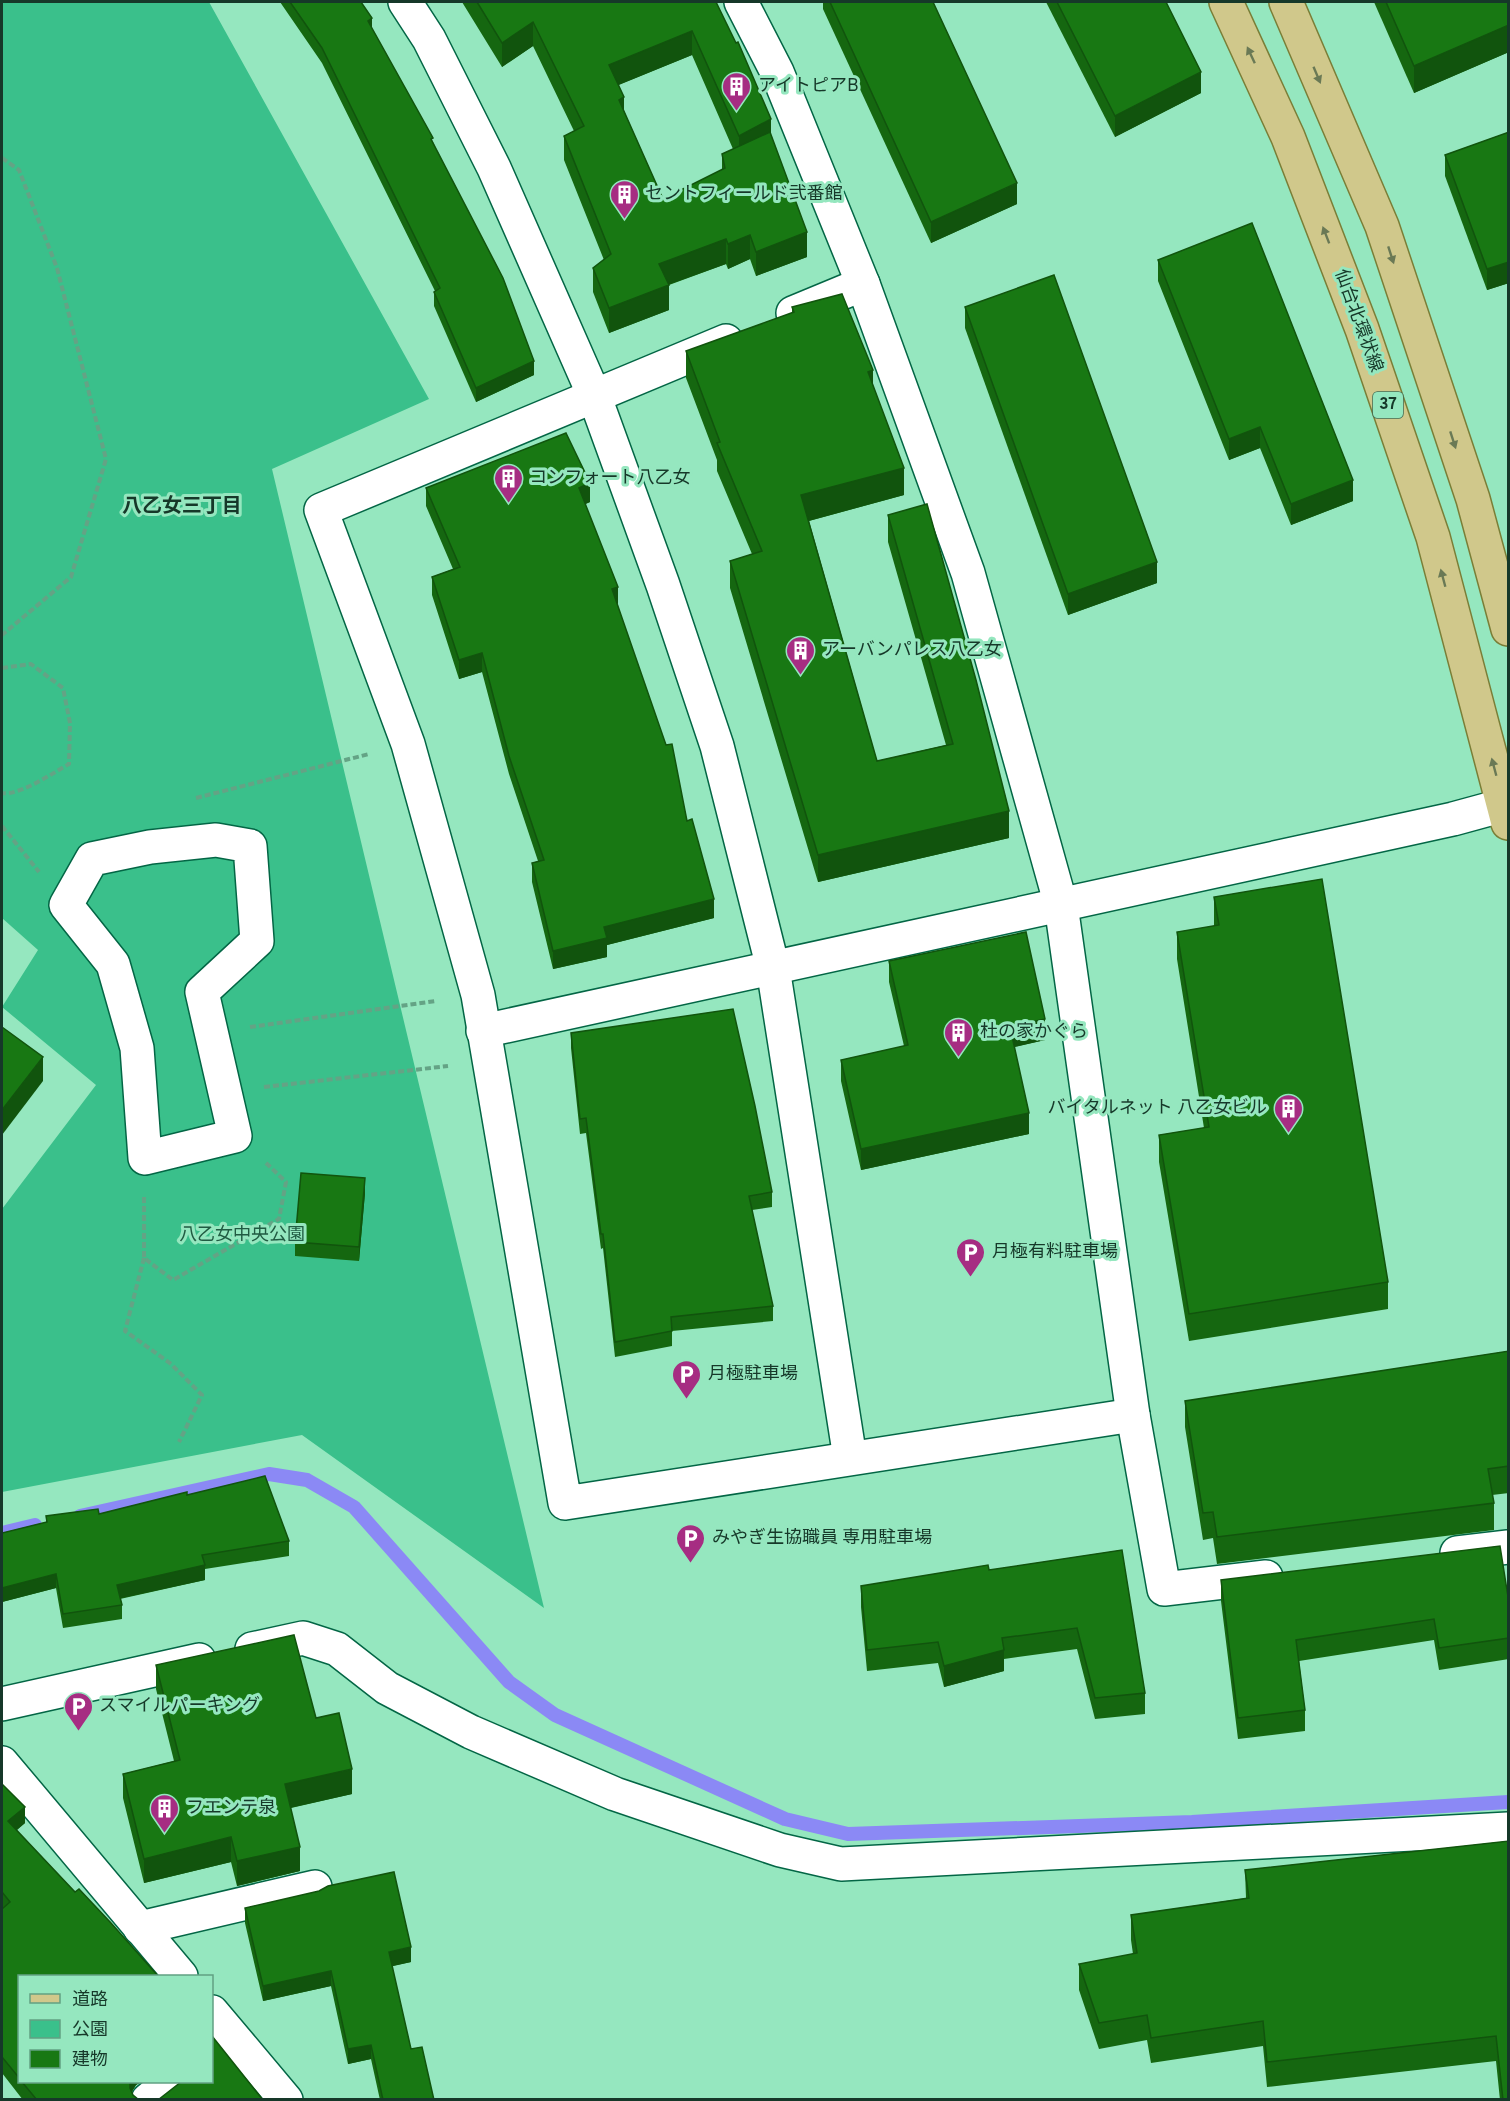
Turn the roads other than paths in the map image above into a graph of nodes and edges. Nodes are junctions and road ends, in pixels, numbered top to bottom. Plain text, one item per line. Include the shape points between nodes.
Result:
1 (405, 2) edge
2 (741, 2) edge
3 (1226, 2) edge
4 (1286, 2) edge
5 (863, 284) junction
6 (594, 395) junction
7 (1509, 629) edge
8 (1507, 811) edge
9 (1061, 905) junction
10 (772, 968) junction
11 (486, 1046) junction
12 (235, 1136) joint
13 (1133, 1416) junction
14 (850, 1458) junction
15 (1509, 1547) edge
16 (1425, 1557) edge
17 (1295, 1573) edge
18 (2, 1704) edge
19 (2, 1763) edge
20 (1509, 1829) edge
21 (315, 1887) dead end
22 (140, 1928) junction
23 (179, 1975) edge
24 (217, 2030) edge
25 (169, 2083) edge
26 (148, 2100) edge
27 (285, 2100) edge

1 - 6 street via 429,39 494,168
2 - 5 street via 777,72
8 -> 3 main road, 仙台北環状線 / 37 via 1432,537 1362,329 1288,137
4 -> 7 main road via 1382,226 1473,499
5 - 6 street
5 - 9 street via 968,573
6 - 10 street via 717,746
6 - 11 street via 321,510 408,744 478,995
8 - 9 street via 1453,819
9 - 10 street
9 - 13 street
10 - 11 street
10 - 14 street
11 - 14 street via 565,1503
12 - 12 street via 145,1158 137,1048 113,964 66,905 92,859 150,847 216,840 250,846 257,941 202,992
13 - 14 street
13 - 17 street via 1164,1589
15 - 16 street
18 - 20 street via 303,1638 337,1649 387,1688 471,1732 615,1794 780,1850 841,1864
19 - 22 street
21 - 22 street
22 - 23 street
24 - 27 street
25 - 26 street

